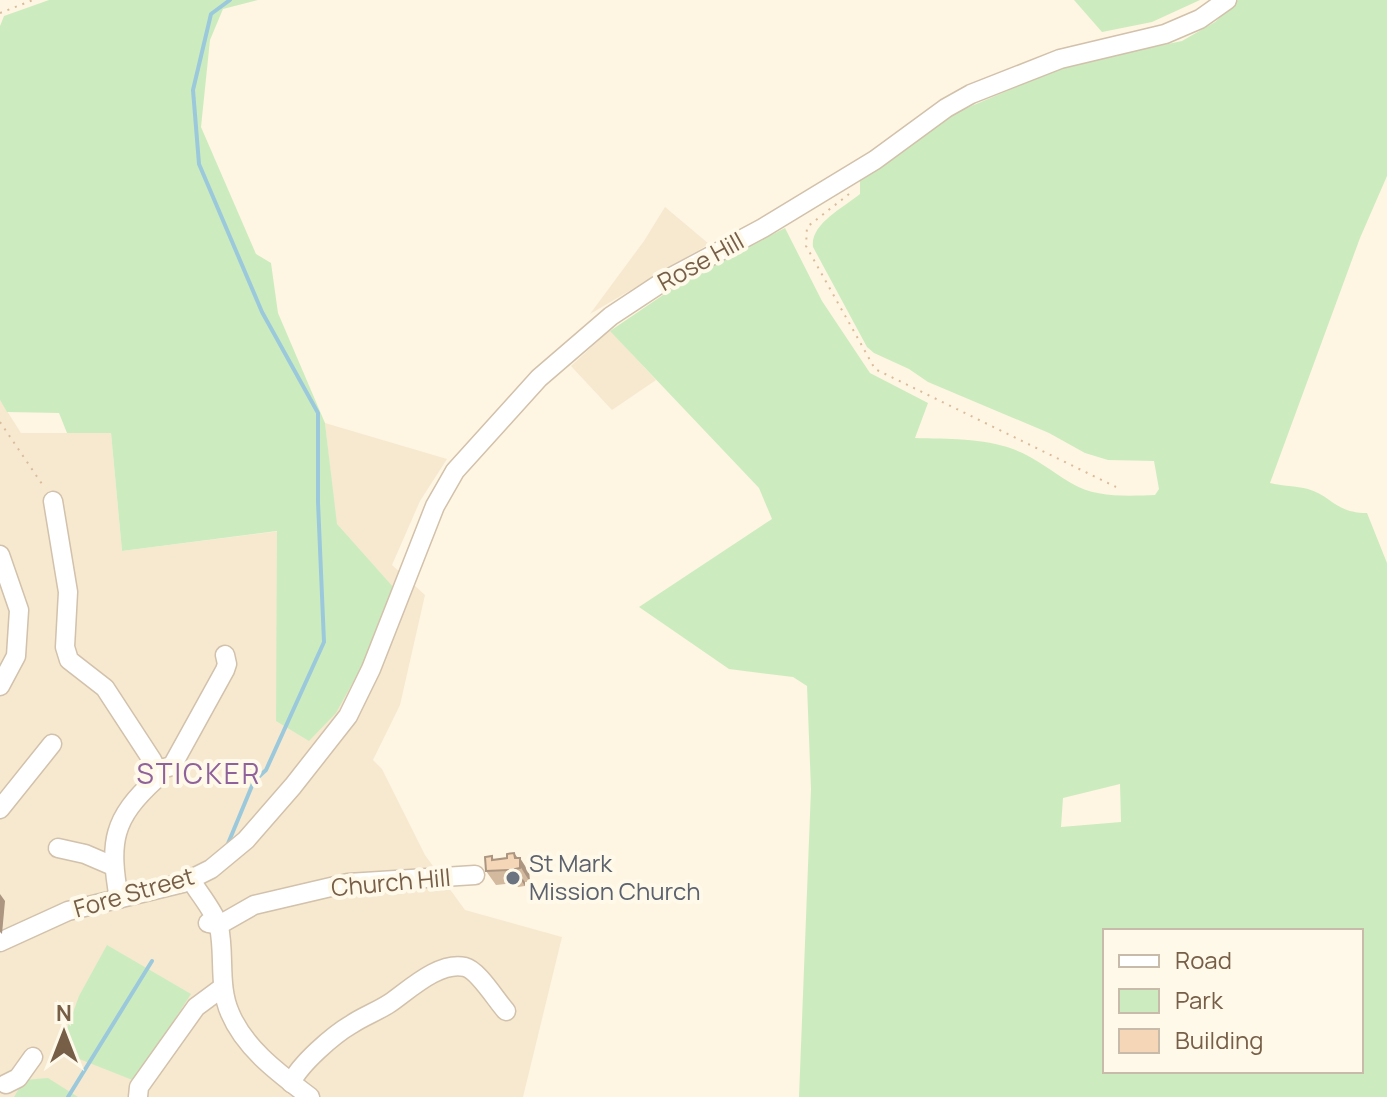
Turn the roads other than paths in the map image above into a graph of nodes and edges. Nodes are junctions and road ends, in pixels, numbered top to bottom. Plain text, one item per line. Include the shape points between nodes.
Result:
1 (1227, 0) edge
2 (53, 501) road end
3 (0, 555) edge
4 (225, 655) dead end
5 (0, 686) edge
6 (348, 716) joint
7 (52, 744) dead end
8 (157, 770) junction
9 (0, 809) edge
10 (58, 848) dead end
11 (113, 866) junction
12 (475, 875) dead end
13 (195, 887) junction
14 (119, 899) junction
15 (213, 924) junction
16 (0, 942) edge
17 (223, 987) junction
18 (506, 1011) dead end
19 (33, 1057) dead end
20 (291, 1083) junction
21 (6, 1084) dead end
22 (138, 1097) edge
23 (310, 1097) edge

1 - 6 street, Rose Hill via 1165,34 1060,59 971,94 851,174 611,316 539,378 455,471 435,506
2 - 8 street via 69,607 69,660 105,688
3 - 5 street via 19,610 16,656
4 - 8 street via 225,670 172,766
6 - 13 street, Fore Street via 255,830
7 - 9 street
8 - 11 street via 156,779 120,824
10 - 11 street
11 - 14 street
12 - 15 street, Church Hill via 348,883 254,905
13 - 14 street, Fore Street
13 - 15 street
14 - 16 street, Fore Street via 68,911
15 - 17 street
17 - 20 street via 242,1034
17 - 22 street via 196,1007 139,1087
18 - 20 street via 472,969 449,968 349,1025 298,1069
19 - 21 street via 18,1078
20 - 23 street

